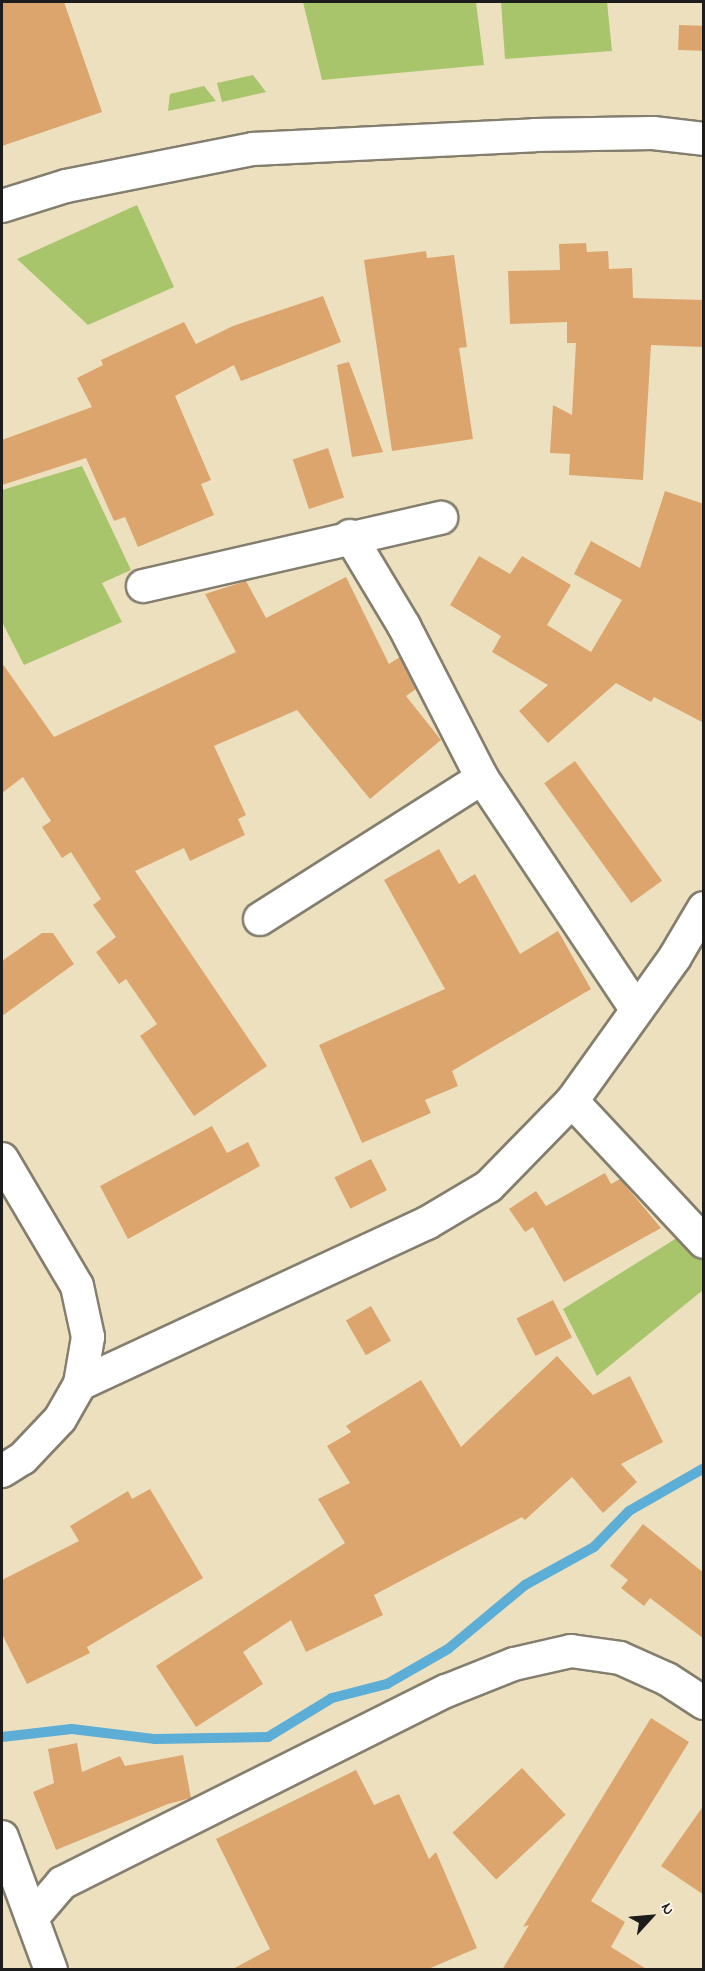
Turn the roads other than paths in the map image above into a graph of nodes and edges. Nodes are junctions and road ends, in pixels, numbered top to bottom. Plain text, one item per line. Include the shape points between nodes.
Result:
1 (704, 139) edge
2 (2, 206) edge
3 (441, 518) dead end
4 (350, 536) junction
5 (143, 586) dead end
6 (482, 778) junction
7 (704, 908) edge
8 (260, 919) dead end
9 (636, 1009) junction
10 (572, 1101) junction
11 (2, 1159) edge
12 (704, 1242) edge
13 (80, 1383) junction
14 (2, 1471) edge
15 (704, 1703) edge
16 (2, 1837) edge
17 (32, 1918) junction
18 (51, 1970) edge

1 - 2 street via 653,133 536,135 253,149 66,186
3 - 4 street
4 - 5 street
4 - 6 street via 404,626
6 - 8 street
6 - 9 street
7 - 9 street via 675,957
9 - 10 street
10 - 12 street
10 - 13 street via 489,1186 427,1223
11 - 13 street via 77,1286 88,1338
13 - 14 street via 60,1419 23,1458
15 - 17 street via 667,1679 620,1658 571,1651 514,1664 446,1691 62,1883
16 - 17 street
17 - 18 street

